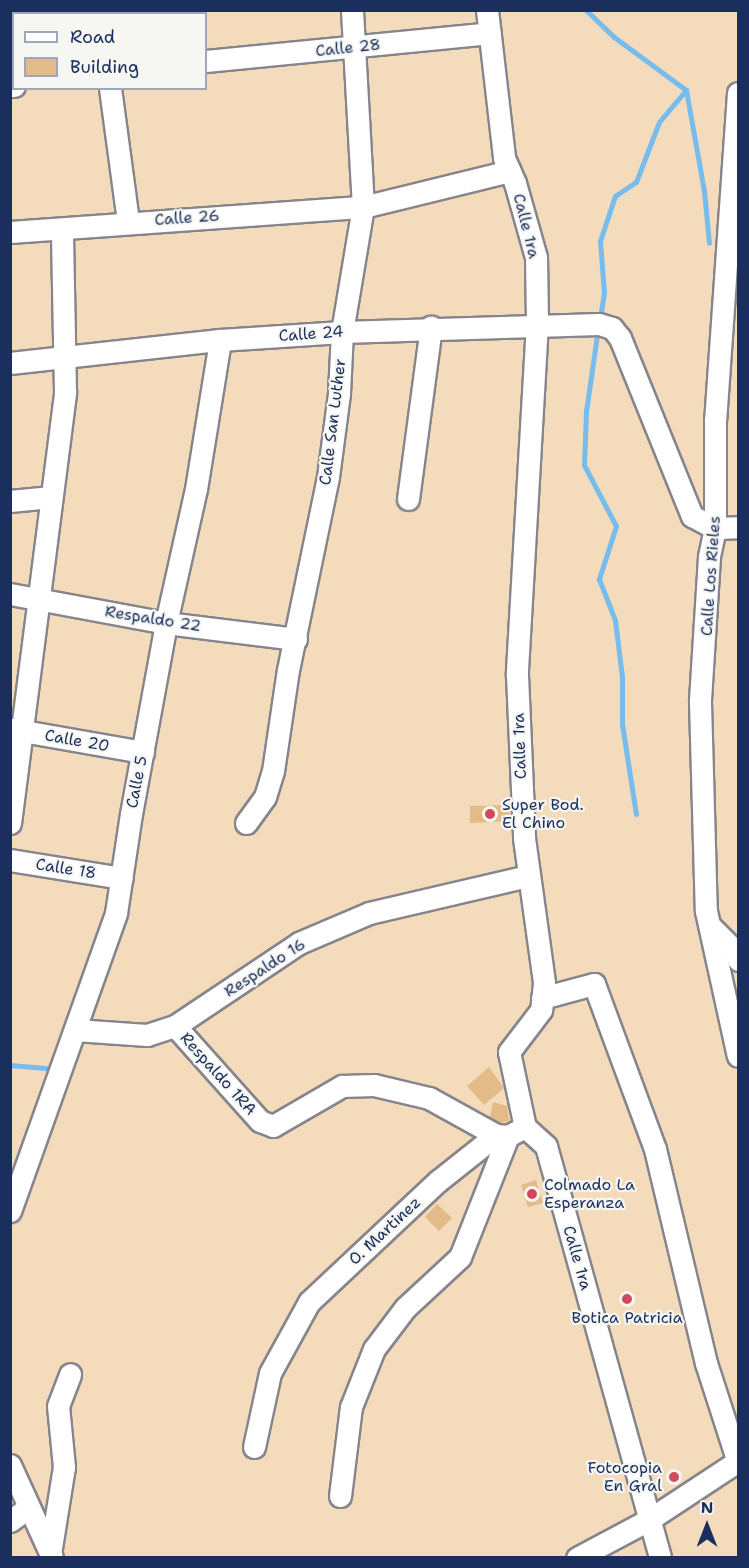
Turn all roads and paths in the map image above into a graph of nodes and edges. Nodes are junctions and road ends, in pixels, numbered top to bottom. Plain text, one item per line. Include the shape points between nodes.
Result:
1 (352, 10) edge
2 (487, 10) edge
3 (490, 33) junction
4 (355, 47) junction
5 (207, 62) edge
6 (110, 90) edge
7 (738, 93) edge
8 (510, 171) junction
9 (363, 207) junction
10 (128, 222) junction
11 (62, 230) junction
12 (10, 232) edge
13 (537, 323) junction
14 (431, 327) junction
15 (342, 332) junction
16 (220, 340) junction
17 (61, 357) junction
18 (10, 363) edge
19 (51, 497) junction
20 (408, 499) dead end
21 (10, 501) edge
22 (738, 527) edge
23 (715, 528) junction
24 (10, 594) edge
25 (40, 599) junction
26 (166, 623) junction
27 (296, 639) junction
28 (17, 730) edge
29 (143, 752) junction
30 (10, 823) edge
31 (246, 823) dead end
32 (10, 860) edge
33 (528, 876) junction
34 (122, 878) junction
35 (711, 927) junction
36 (738, 960) edge
37 (542, 998) junction
38 (175, 1026) junction
39 (75, 1030) junction
40 (738, 1056) edge
41 (510, 1133) junction
42 (10, 1211) edge
43 (70, 1374) dead end
44 (254, 1447) dead end
45 (738, 1462) edge
46 (10, 1465) edge
47 (340, 1496) dead end
48 (28, 1508) junction
49 (650, 1519) junction
50 (10, 1521) edge
51 (51, 1556) edge
52 (577, 1557) edge
53 (660, 1557) edge

1 - 4 street, Calle San Luther
2 - 3 street, Calle 1ra
3 - 4 street, Calle 28
3 - 8 street, Calle 1ra via 504,158
4 - 5 street, Calle 28
4 - 9 street, Calle San Luther
6 - 10 street
7 - 23 street, Calle Los Rieles via 715,419
8 - 9 street, Calle 26
8 - 13 street, Calle 1ra via 536,257
9 - 10 street, Calle 26
9 - 15 street, Calle San Luther
10 - 11 street, Calle 26
11 - 12 street, Calle 26
11 - 17 street
13 - 14 street, Calle 24
13 - 23 street, Calle 24 via 599,324 612,328 620,338 692,516
13 - 33 street, Calle 1ra via 517,675
14 - 15 street, Calle 24
14 - 20 street
15 - 16 street, Calle 24
15 - 27 street, Calle San Luther via 328,477
16 - 17 street, Calle 24
16 - 26 street, Calle 5 via 196,489
17 - 18 street, Calle 24
17 - 19 street via 64,391
19 - 21 street
19 - 25 street
22 - 23 street
23 - 35 street, Calle Los Rieles via 709,557 700,702 706,911
24 - 25 street, Respaldo 22
25 - 26 street, Respaldo 22
25 - 28 street
26 - 27 street, Respaldo 22
26 - 29 street, Calle 5
27 - 31 street, Calle San Luther via 273,771 265,797
28 - 29 street, Calle 20
28 - 30 street
29 - 34 street, Calle 5
32 - 34 street, Calle 18
33 - 37 street, Calle 1ra via 544,983
33 - 38 street, Respaldo 16 via 369,913 299,943
34 - 39 street, Calle 5 via 116,913
35 - 36 street via 736,952
35 - 40 street, Calle Los Rieles
37 - 41 street, Calle 1ra via 541,1010 509,1052
37 - 45 street via 594,984 655,1149 706,1363
38 - 39 street, Respaldo 16 via 147,1035
38 - 41 street, Respaldo 1RA via 260,1121 273,1126 342,1086 374,1085 429,1098
39 - 42 street, Calle 5
41 - 44 street, O. Martinez via 438,1181 309,1302 270,1373
41 - 47 street via 460,1257 405,1308 374,1349 351,1407
41 - 49 street, Calle 1ra via 546,1146
43 - 51 street via 58,1406 64,1467
45 - 49 street
46 - 48 street
48 - 50 street
48 - 51 street
49 - 52 street
49 - 53 street, Calle 1ra

